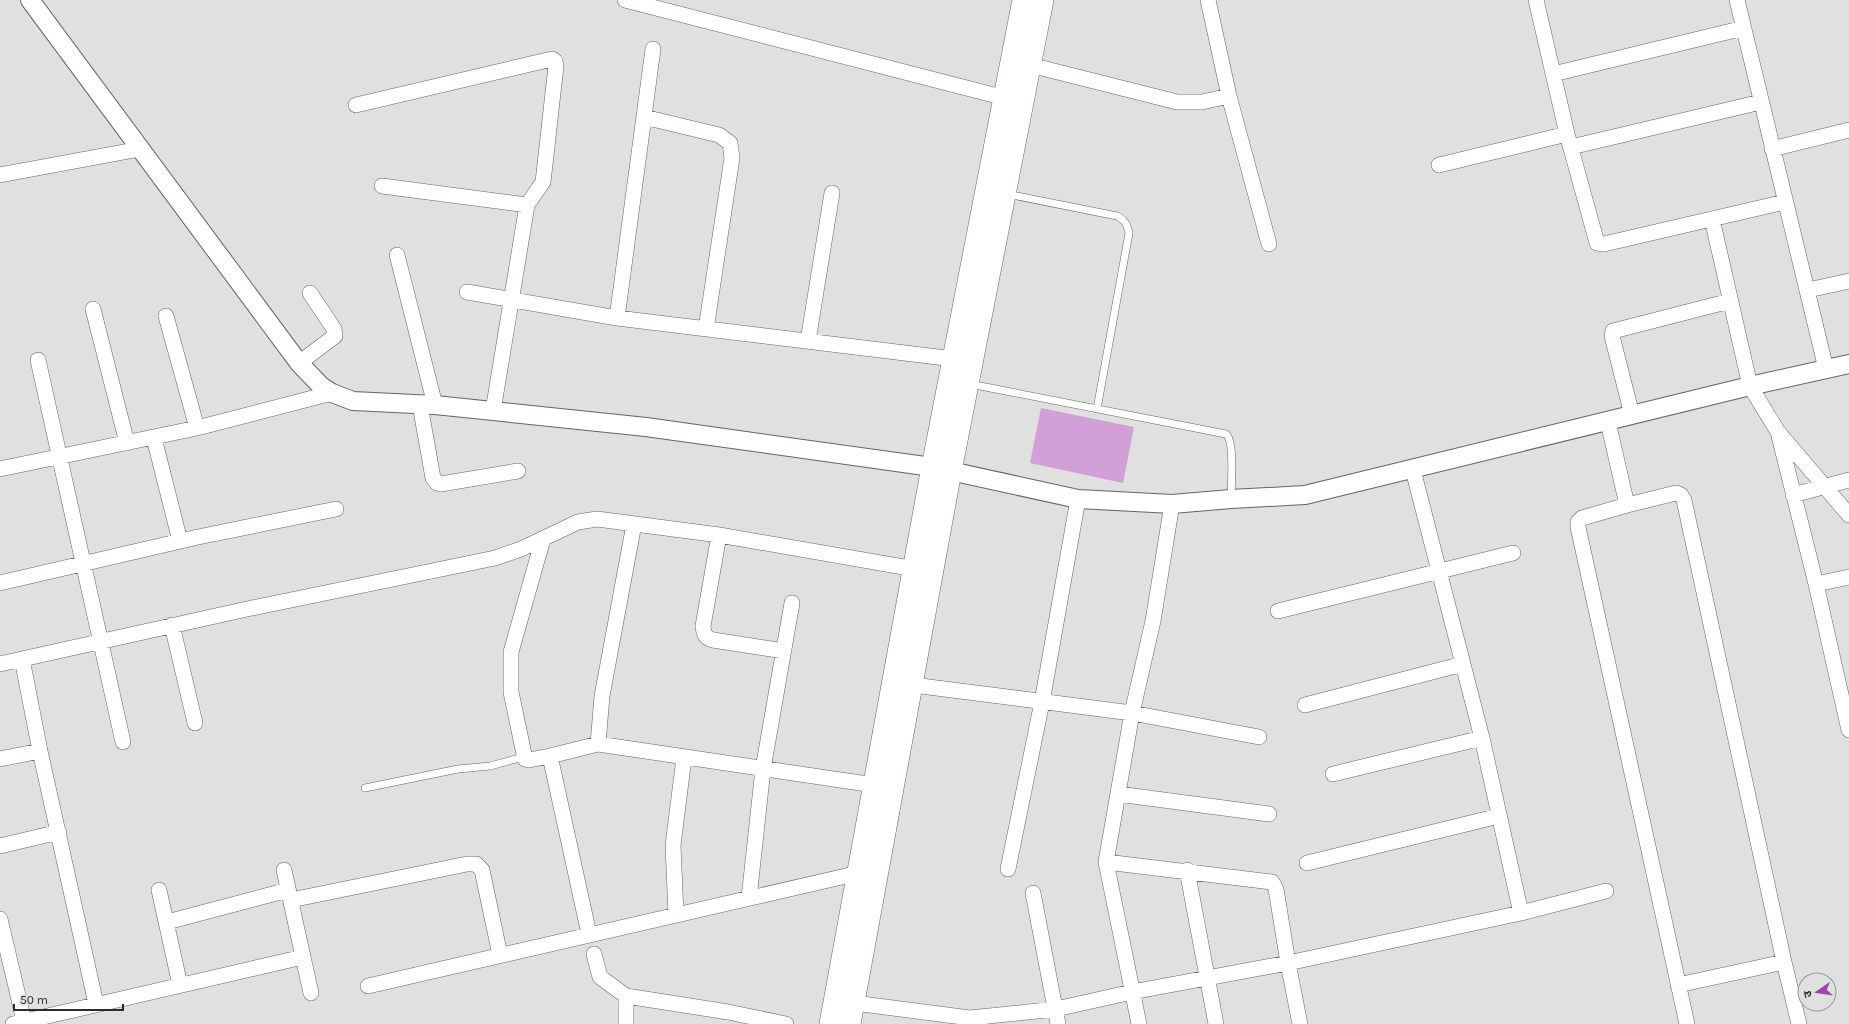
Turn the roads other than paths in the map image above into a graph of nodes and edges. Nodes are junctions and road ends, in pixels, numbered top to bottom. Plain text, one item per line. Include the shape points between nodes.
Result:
1 (30, 0) edge
2 (626, 0) edge
3 (1039, 0) edge
4 (1208, 0) edge
5 (1536, 0) edge
6 (1737, 0) edge
7 (660, 4) edge
8 (1744, 28) junction
9 (653, 49) dead end
10 (1030, 65) junction
11 (1553, 74) junction
12 (1229, 96) junction
13 (1014, 101) junction
14 (1761, 102) junction
15 (356, 105) dead end
16 (644, 117) junction
17 (1849, 130) edge
18 (1569, 140) junction
19 (1772, 149) junction
20 (140, 150) junction
21 (1439, 165) dead end
22 (0, 175) edge
23 (382, 186) dead end
24 (832, 193) dead end
25 (1006, 194) junction
26 (1785, 202) junction
27 (527, 205) junction
28 (1712, 219) junction
29 (1269, 244) dead end
30 (397, 255) dead end
31 (1849, 281) edge
32 (1808, 290) junction
33 (467, 292) dead end
34 (310, 293) dead end
35 (512, 301) junction
36 (1730, 301) junction
37 (93, 309) dead end
38 (166, 316) dead end
39 (617, 318) junction
40 (706, 329) junction
41 (808, 341) junction
42 (954, 359) junction
43 (38, 360) dead end
44 (299, 363) junction
45 (1849, 364) edge
46 (1826, 369) junction
47 (969, 384) junction
48 (1750, 386) junction
49 (332, 393) junction
50 (428, 405) junction
51 (1097, 409) junction
52 (493, 412) junction
53 (1632, 415) junction
54 (1608, 422) junction
55 (197, 428) junction
56 (1778, 432) junction
57 (154, 438) junction
58 (127, 443) junction
59 (60, 457) junction
60 (0, 469) edge
61 (942, 469) junction
62 (1413, 470) junction
63 (518, 471) dead end
64 (1849, 480) edge
65 (1823, 486) junction
66 (1792, 494) junction
67 (1078, 499) junction
68 (1231, 499) junction
69 (1172, 504) junction
70 (1627, 505) junction
71 (336, 509) dead end
72 (1849, 515) edge
73 (634, 524) junction
74 (719, 535) junction
75 (543, 538) junction
76 (180, 541) junction
77 (1513, 553) dead end
78 (85, 562) junction
79 (915, 569) junction
80 (1440, 572) junction
81 (1849, 577) edge
82 (1, 579) edge
83 (1816, 584) junction
84 (792, 603) dead end
85 (1278, 611) dead end
86 (172, 625) junction
87 (102, 641) junction
88 (784, 651) junction
89 (22, 659) junction
90 (0, 664) edge
91 (1463, 664) junction
92 (913, 685) junction
93 (1042, 702) junction
94 (1305, 704) dead end
95 (1132, 713) junction
96 (195, 723) dead end
97 (1849, 730) edge
98 (1260, 737) dead end
99 (1482, 738) junction
100 (123, 742) dead end
101 (598, 744) junction
102 (40, 751) junction
103 (550, 756) junction
104 (524, 757) junction
105 (684, 758) junction
106 (0, 759) edge
107 (763, 769) junction
108 (1333, 774) dead end
109 (874, 785) junction
110 (365, 788) dead end
111 (1118, 794) junction
112 (1269, 814) dead end
113 (1499, 816) junction
114 (59, 832) junction
115 (0, 846) edge
116 (1106, 862) junction
117 (1307, 863) dead end
118 (1008, 869) dead end
119 (284, 870) dead end
120 (1187, 870) junction
121 (859, 873) junction
122 (159, 890) dead end
123 (1606, 891) dead end
124 (1033, 893) dead end
125 (289, 895) junction
126 (749, 898) junction
127 (1521, 912) junction
128 (676, 915) junction
129 (0, 919) edge
130 (167, 922) junction
131 (590, 934) junction
132 (594, 954) dead end
133 (500, 955) junction
134 (303, 957) junction
135 (1784, 962) junction
136 (1288, 963) junction
137 (1208, 979) junction
138 (180, 985) junction
139 (1678, 985) junction
140 (368, 986) dead end
141 (1132, 992) junction
142 (311, 993) dead end
143 (626, 996) junction
144 (854, 1003) junction
145 (96, 1004) junction
146 (1056, 1009) junction
147 (727, 1018) edge
148 (18, 1023) edge
149 (626, 1024) edge
150 (786, 1024) edge
151 (830, 1024) edge
152 (850, 1024) edge
153 (1058, 1024) edge
154 (1139, 1024) edge
155 (1216, 1024) edge
156 (1300, 1024) edge
157 (1687, 1024) edge
158 (1799, 1024) edge

1 - 20 street
2 - 7 street
3 - 10 main road
3 - 13 main road
4 - 12 street
5 - 11 street
6 - 8 street
7 - 13 street
8 - 11 street
8 - 14 street
9 - 16 street
10 - 12 street via 1176,102 1202,102
10 - 13 main road
11 - 18 street
12 - 29 street
13 - 25 main road
13 - 42 main road
14 - 18 street
14 - 19 street
15 - 27 street via 555,61 543,182
16 - 39 street
16 - 40 street via 719,135 730,143 732,158
17 - 19 street
18 - 21 street
18 - 28 street via 1597,243 1604,244
19 - 26 street
20 - 22 street
20 - 44 street
23 - 27 street
24 - 41 street
25 - 47 main road
25 - 51 lane via 1117,216 1127,225 1129,232
26 - 28 street
26 - 32 street
27 - 35 street
28 - 36 street
30 - 50 street
31 - 32 street
32 - 46 street
33 - 35 street
34 - 44 street via 336,333 333,339
35 - 39 street
35 - 52 street
36 - 48 street
36 - 53 street via 1613,331 1612,336
37 - 58 street
38 - 55 street
39 - 40 street
40 - 41 street
41 - 42 street
42 - 61 main road
43 - 59 street
44 - 49 street
45 - 46 street
46 - 48 street
47 - 51 lane
47 - 61 main road
48 - 53 street
48 - 56 street
49 - 50 street via 366,403
49 - 55 street
50 - 52 street
50 - 63 street via 433,478 438,483
51 - 68 lane via 1221,432 1229,436
52 - 61 street via 646,427
53 - 54 street
54 - 62 street
54 - 70 street
55 - 57 street
56 - 65 street
56 - 66 street
57 - 58 street
57 - 76 street
58 - 59 street
59 - 60 street
59 - 78 street
61 - 67 street
61 - 79 main road
61 - 92 main road
62 - 68 street via 1305,495
62 - 80 street
64 - 65 street
65 - 66 street
65 - 72 street
66 - 83 street
67 - 69 street
67 - 93 street
68 - 69 street
69 - 95 street via 1153,622
70 - 135 street via 1676,493 1682,495 1684,500
70 - 139 street via 1582,518 1578,522 1578,527
71 - 76 street
73 - 74 street
73 - 75 street via 587,520
73 - 101 street via 602,696
74 - 79 street
74 - 88 street via 702,626 703,633 713,640
75 - 86 street via 495,558
75 - 104 street via 511,652 511,692
76 - 78 street
77 - 80 street
78 - 82 street
78 - 87 street
79 - 109 main road
80 - 85 street
80 - 91 street
81 - 83 street
83 - 97 street
84 - 88 street
86 - 87 street
86 - 96 street
87 - 89 street
87 - 100 street
88 - 107 street
89 - 90 street
89 - 102 street
91 - 94 street
91 - 99 street
92 - 93 street
92 - 144 main road
93 - 95 street
93 - 118 street
95 - 98 street
95 - 111 street
99 - 108 street
99 - 113 street
101 - 103 street
101 - 105 street
102 - 106 street
102 - 114 street
103 - 104 street via 529,760
103 - 131 street
104 - 110 lane via 490,766 458,768
105 - 107 street
105 - 128 street via 674,845
107 - 109 street
107 - 126 street
109 - 121 main road
111 - 112 street
111 - 116 street
113 - 117 street
113 - 127 street
114 - 115 street
114 - 145 street
116 - 120 street
116 - 141 street
119 - 125 street
120 - 136 street via 1272,882 1276,889
120 - 137 street
121 - 126 street
121 - 151 main road
122 - 130 street
123 - 127 street
124 - 146 street
125 - 130 street
125 - 133 street via 476,864 482,870
125 - 134 street
126 - 128 street
127 - 136 street
128 - 131 street
129 - 148 street
130 - 138 street
131 - 133 street
132 - 143 street via 600,977
133 - 140 street
134 - 138 street
134 - 142 street
135 - 139 street
135 - 158 street
136 - 137 street
136 - 156 street
137 - 141 street
137 - 155 street
138 - 145 street
139 - 157 street
141 - 146 street
141 - 154 street
143 - 147 street
143 - 149 street
144 - 146 street via 970,1018
144 - 152 main road
145 - 148 street
146 - 153 street
147 - 150 street

